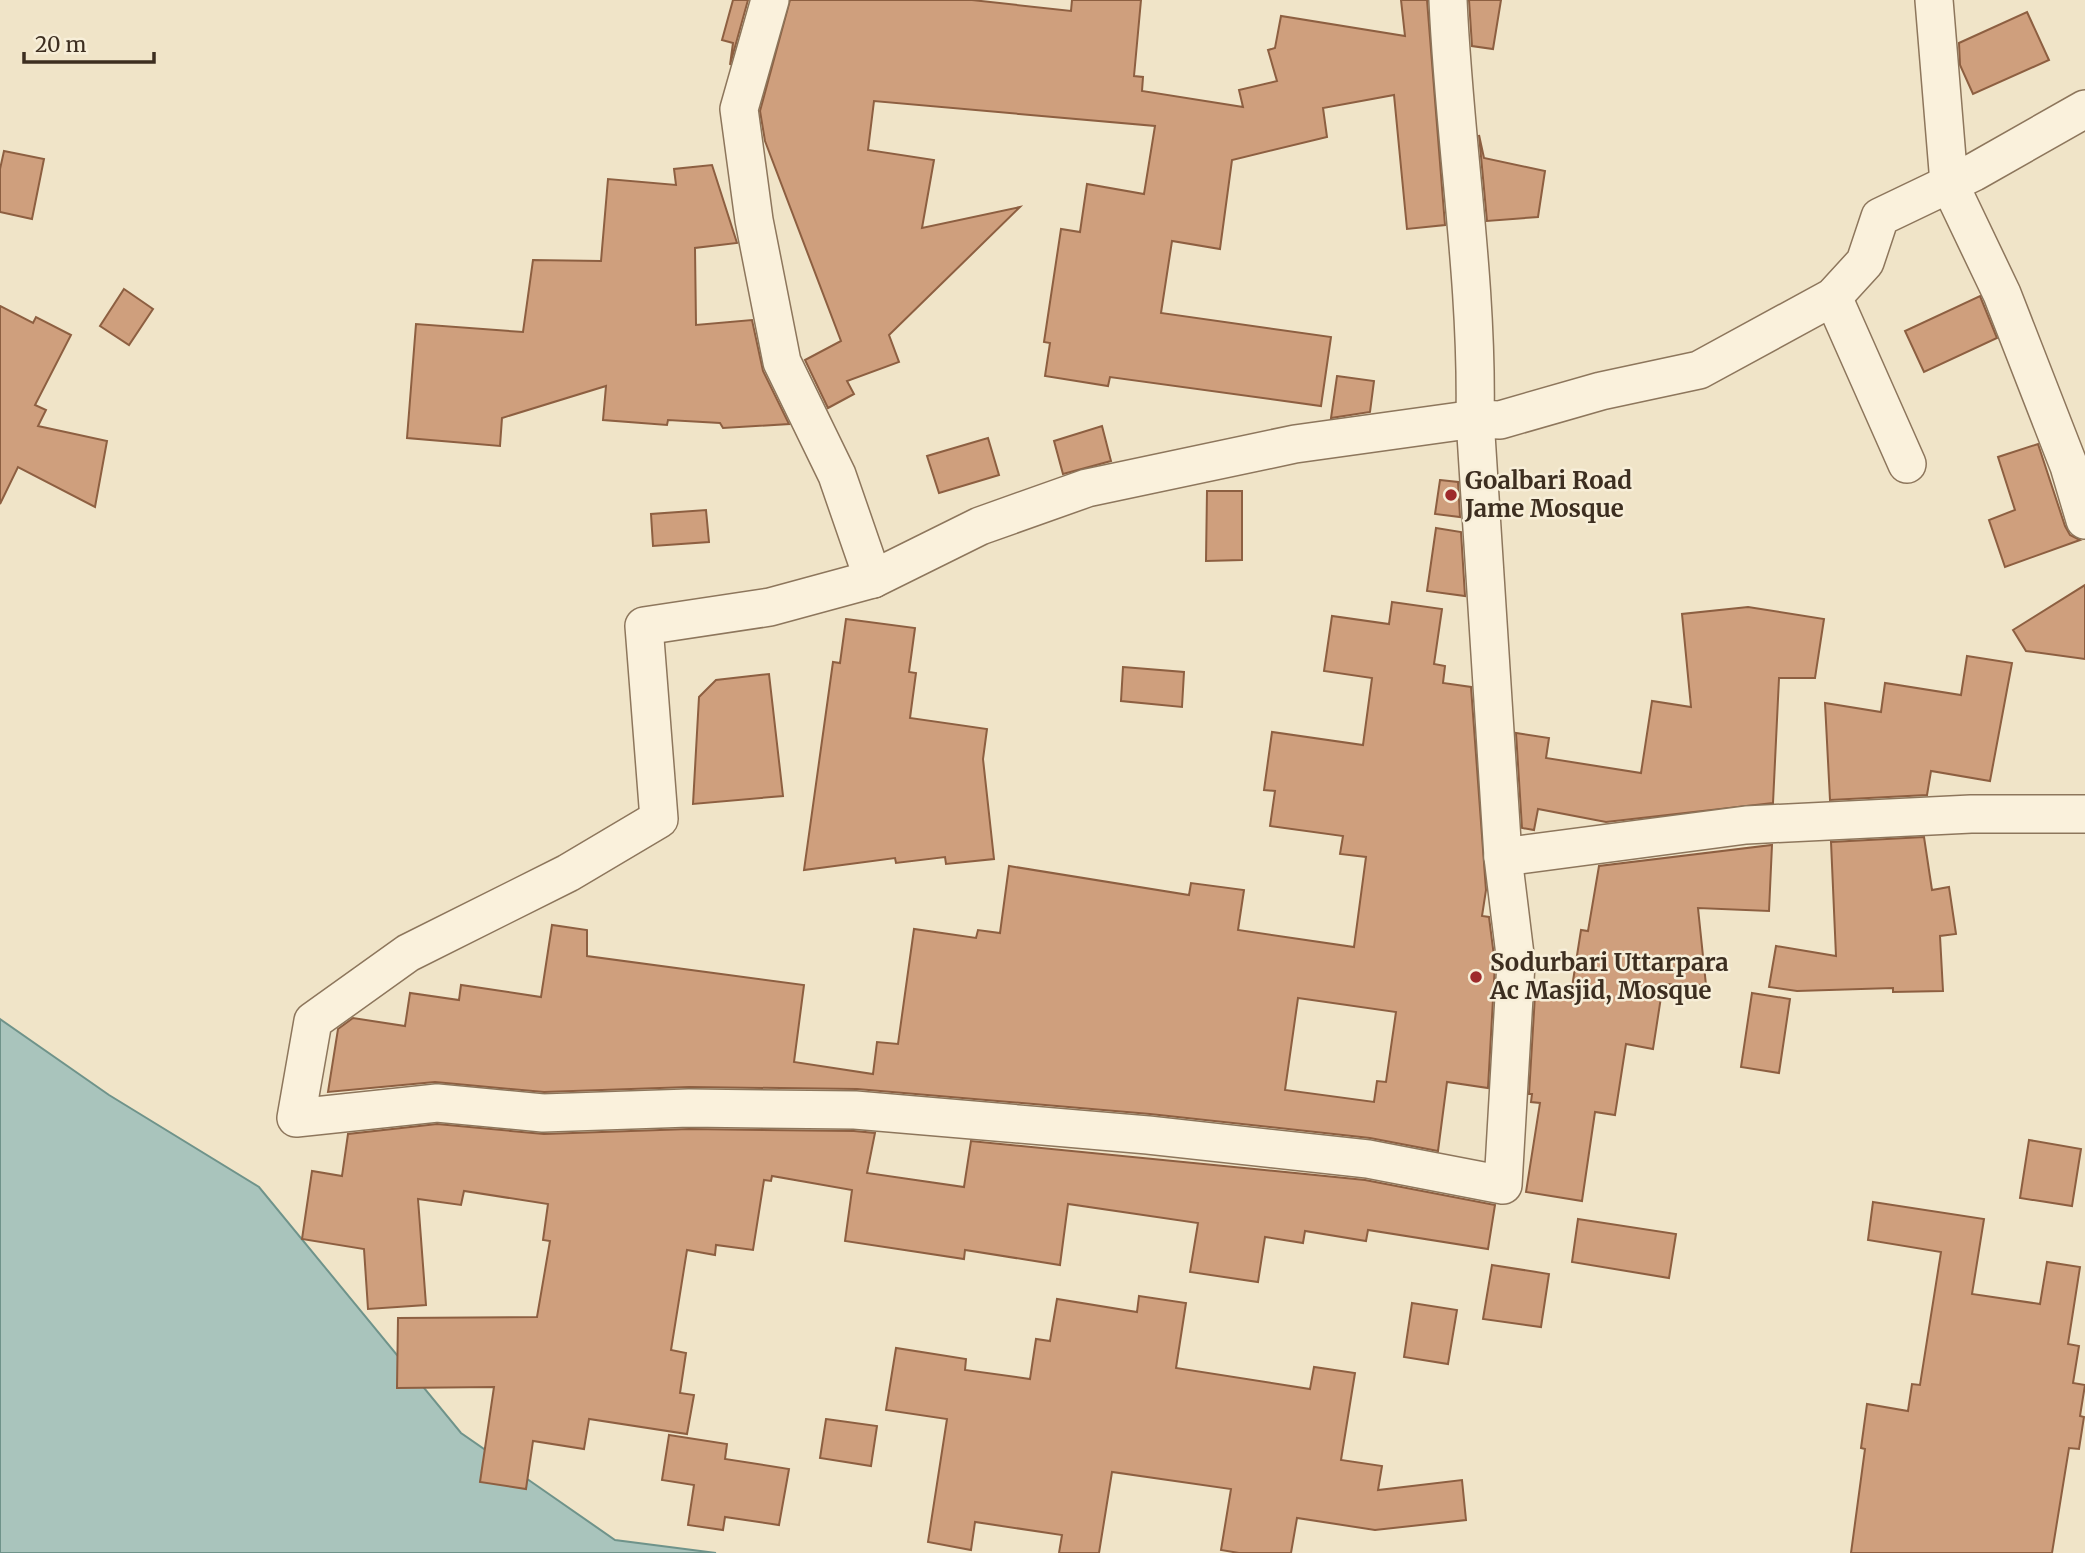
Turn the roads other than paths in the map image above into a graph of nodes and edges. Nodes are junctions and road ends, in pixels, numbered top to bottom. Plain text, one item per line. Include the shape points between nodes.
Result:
1 (770, 0) edge
2 (1448, 0) edge
3 (1934, 0) edge
4 (2085, 109) edge
5 (1949, 183) junction
6 (1833, 297) junction
7 (1475, 419) junction
8 (1907, 464) dead end
9 (2077, 465) edge
10 (2085, 520) edge
11 (873, 579) junction
12 (2085, 814) edge
13 (1503, 857) junction

1 - 11 street via 739,109 754,220 782,362 837,475
2 - 7 street via 1451,82 1477,345
3 - 5 street
4 - 5 street
5 - 6 street via 1880,217 1865,262
5 - 9 street
6 - 7 street via 1699,370 1601,391 1500,420
6 - 8 street
7 - 11 street via 1295,444 1087,488 980,526
7 - 13 street
9 - 10 street
11 - 13 street via 770,607 644,626 659,819 568,873 408,953 313,1021 296,1118 437,1103 542,1113 689,1108 855,1110 1368,1159 1503,1185 1516,963
12 - 13 street via 1970,814 1746,825

